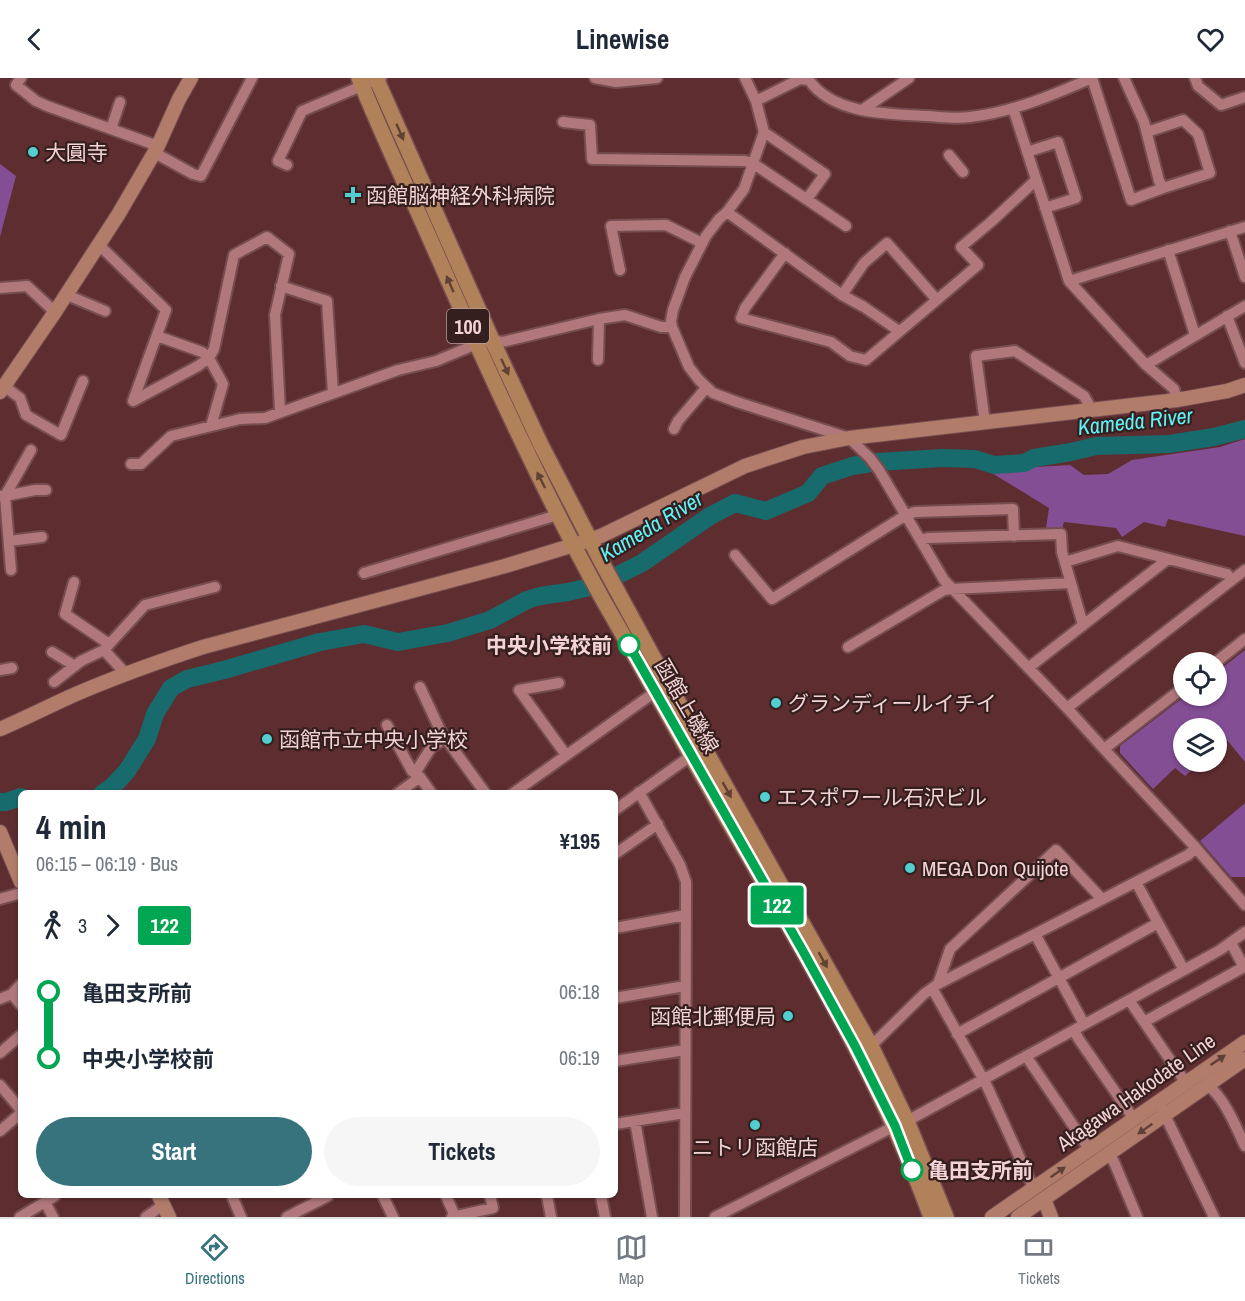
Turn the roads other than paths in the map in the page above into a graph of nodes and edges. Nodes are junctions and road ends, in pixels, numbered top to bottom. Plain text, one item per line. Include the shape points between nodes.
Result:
1 (21, 78) edge
2 (252, 78) edge
3 (595, 78) edge
4 (657, 78) edge
5 (745, 78) edge
6 (909, 78) edge
7 (1092, 78) edge
8 (1124, 78) edge
9 (1195, 78) edge
10 (378, 79) edge
11 (809, 79) edge
12 (186, 80) edge
13 (360, 82) edge
14 (1245, 97) edge
15 (756, 101) junction
16 (120, 102) dead end
17 (1013, 108) junction
18 (862, 110) junction
19 (563, 122) dead end
20 (111, 129) junction
21 (764, 132) junction
22 (1147, 132) junction
23 (156, 149) junction
24 (1027, 152) junction
25 (949, 155) dead end
26 (754, 164) junction
27 (287, 165) dead end
28 (963, 172) dead end
29 (1036, 180) junction
30 (1163, 188) junction
31 (807, 199) junction
32 (1045, 208) junction
33 (727, 212) junction
34 (846, 226) dead end
35 (1245, 227) edge
36 (1230, 231) junction
37 (702, 243) junction
38 (99, 245) junction
39 (1168, 250) junction
40 (785, 253) junction
41 (620, 270) dead end
42 (1245, 277) edge
43 (1069, 281) junction
44 (281, 286) junction
45 (0, 288) edge
46 (67, 295) junction
47 (842, 295) junction
48 (937, 300) junction
49 (1245, 306) edge
50 (105, 311) dead end
51 (55, 312) junction
52 (1227, 316) junction
53 (599, 318) junction
54 (672, 327) junction
55 (899, 331) junction
56 (1195, 335) junction
57 (157, 336) junction
58 (492, 340) junction
59 (477, 344) junction
60 (209, 358) junction
61 (598, 360) dead end
62 (1245, 363) edge
63 (1146, 365) junction
64 (82, 381) dead end
65 (1245, 386) edge
66 (706, 388) junction
67 (2, 389) edge
68 (333, 393) junction
69 (1177, 400) junction
70 (1092, 410) junction
71 (280, 411) junction
72 (985, 423) junction
73 (211, 426) junction
74 (674, 429) dead end
75 (849, 438) junction
76 (31, 450) dead end
77 (131, 464) dead end
78 (46, 490) dead end
79 (3, 496) edge
80 (558, 513) junction
81 (906, 515) junction
82 (1014, 536) junction
83 (42, 537) dead end
84 (590, 540) junction
85 (921, 540) junction
86 (9, 541) junction
87 (574, 546) junction
88 (735, 555) dead end
89 (1168, 559) junction
90 (1065, 562) junction
91 (11, 570) dead end
92 (1245, 570) edge
93 (364, 573) dead end
94 (1232, 580) junction
95 (74, 582) dead end
96 (1071, 583) junction
97 (215, 587) dead end
98 (952, 589) junction
99 (1083, 626) junction
100 (1245, 639) edge
101 (107, 647) junction
102 (848, 647) dead end
103 (52, 652) dead end
104 (1227, 653) edge
105 (75, 666) junction
106 (12, 668) dead end
107 (1028, 668) junction
108 (0, 669) edge
109 (126, 674) junction
110 (54, 682) dead end
111 (560, 683) dead end
112 (420, 687) dead end
113 (663, 689) junction
114 (1173, 696) edge
115 (1067, 708) junction
116 (387, 724) dead end
117 (0, 729) edge
118 (445, 738) junction
119 (1104, 749) junction
120 (566, 754) junction
121 (692, 755) junction
122 (418, 775) junction
123 (401, 790) edge
124 (429, 790) edge
125 (483, 790) edge
126 (518, 790) edge
127 (639, 792) junction
128 (618, 808) edge
129 (658, 824) junction
130 (0, 832) edge
131 (1196, 848) junction
132 (618, 852) edge
133 (18, 875) edge
134 (1136, 882) junction
135 (18, 894) edge
136 (0, 899) edge
137 (1102, 899) junction
138 (1245, 905) edge
139 (686, 915) junction
140 (1158, 923) junction
141 (618, 927) edge
142 (1245, 932) edge
143 (1035, 934) junction
144 (1231, 942) junction
145 (1184, 970) junction
146 (1058, 979) junction
147 (685, 986) junction
148 (935, 986) junction
149 (18, 987) edge
150 (12, 994) junction
151 (618, 997) edge
152 (0, 999) edge
153 (1129, 1000) junction
154 (18, 1001) edge
155 (1144, 1022) junction
156 (1079, 1027) junction
157 (957, 1034) junction
158 (18, 1038) edge
159 (1245, 1042) edge
160 (870, 1046) junction
161 (685, 1050) junction
162 (0, 1053) edge
163 (1026, 1056) junction
164 (1245, 1059) edge
165 (618, 1061) edge
166 (983, 1079) junction
167 (1186, 1083) junction
168 (0, 1085) edge
169 (1208, 1085) junction
170 (18, 1108) edge
171 (1162, 1108) junction
172 (685, 1113) junction
173 (18, 1115) edge
174 (1134, 1119) junction
175 (635, 1120) junction
176 (618, 1123) edge
177 (901, 1123) junction
178 (0, 1131) edge
179 (1245, 1146) edge
180 (1091, 1149) junction
181 (1109, 1154) junction
182 (1039, 1194) junction
183 (52, 1198) edge
184 (233, 1198) edge
185 (324, 1198) edge
186 (384, 1198) edge
187 (447, 1198) edge
188 (490, 1198) edge
189 (547, 1198) edge
190 (601, 1198) edge
191 (45, 1202) junction
192 (164, 1206) edge
193 (290, 1216) edge
194 (453, 1216) edge
195 (20, 1217) edge
196 (54, 1217) edge
197 (146, 1217) edge
198 (241, 1217) edge
199 (393, 1217) edge
200 (551, 1217) edge
201 (605, 1217) edge
202 (652, 1217) edge
203 (685, 1217) edge
204 (715, 1217) edge
205 (931, 1217) edge
206 (946, 1217) edge
207 (992, 1217) edge
208 (1018, 1217) edge
209 (1051, 1217) edge
210 (1137, 1217) edge
211 (1214, 1217) edge

1 - 20 street via 16,85 36,101
2 - 23 street via 201,176
3 - 4 street via 616,82
5 - 15 street
6 - 18 street
7 - 17 street
7 - 30 street via 1131,200
8 - 22 street
9 - 14 street via 1198,86 1221,105
10 - 13 street
10 -> 58 main road, 函館上磯線 / 100
11 - 15 street via 800,79
11 - 18 street via 829,99
12 - 23 street
13 - 27 street via 303,111 278,161
59 -> 13 main road, 函館上磯線 / 100
15 - 21 street
16 - 20 street
17 - 18 street via 968,118
17 - 24 street
19 - 26 street via 590,125 592,159
20 - 23 street
21 - 26 street
21 - 31 street via 825,174
22 - 30 street
22 - 30 street via 1183,120 1198,134 1210,173
23 - 38 street
24 - 29 street
24 - 32 street via 1058,142 1076,198
25 - 28 street
26 - 31 street
26 - 33 street via 744,189
29 - 32 street
29 - 48 street via 961,247 978,265
31 - 34 street
32 - 43 street
33 - 37 street
33 - 40 street
35 - 36 street
36 - 39 street
36 - 42 street
37 - 41 street via 666,225 611,226
37 - 54 street via 681,288
38 - 46 street
38 - 57 street via 166,310
39 - 43 street
39 - 56 street
40 - 47 street
40 - 55 street via 741,318 831,342 850,356 866,360
43 - 63 street
44 - 60 street via 289,254 267,237 234,255
44 - 68 street via 327,301
44 - 71 street via 275,315
45 - 51 street via 27,286
46 - 50 street
46 - 51 street
47 - 48 street via 864,263 887,243
47 - 55 street
48 - 55 street
49 - 52 street
51 - 67 street
52 - 56 street
52 - 62 street
53 - 54 street via 625,315
53 - 58 street via 502,342
53 - 61 street
54 - 66 street via 689,367
56 - 63 street
57 - 60 street
57 - 60 street via 133,401
58 - 59 street
58 -> 84 main road, 函館上磯線 / 100
59 - 68 street
80 -> 59 main road, 函館上磯線 / 100
60 - 73 street via 223,384
63 - 69 street via 1174,389
64 - 67 street via 61,435 26,416 20,398
65 - 69 street
66 - 74 street
66 - 75 street
68 - 71 street
69 - 70 street
70 - 72 street
70 - 72 street via 1084,396 1015,351 976,356
71 - 73 street via 265,418
72 - 75 street
73 - 77 street via 171,436 141,464
75 - 81 street via 875,464
75 - 84 street via 803,447 745,466
76 - 79 street
78 - 79 street
79 - 86 street
80 - 87 main road, 函館上磯線 / 100
80 - 93 street
81 - 82 street via 1014,509
81 - 85 street
81 - 88 street via 772,599
82 - 85 street
82 - 90 street via 1061,534
83 - 86 street
84 - 87 street
84 - 113 main road, 函館上磯線 / 100
85 - 98 street
86 - 91 street
87 - 109 street via 246,634
87 - 113 main road, 函館上磯線 / 100 via 603,600
89 - 90 street via 1118,546
89 - 94 street via 1227,574
89 - 99 street
90 - 96 street
92 - 94 street
94 - 115 street
95 - 101 street via 65,614
96 - 98 street
96 - 99 street
97 - 101 street via 145,605
98 - 102 street via 944,590
98 - 107 street
99 - 107 street
100 - 104 street
101 - 105 street
101 - 109 street
103 - 105 street
105 - 110 street
106 - 108 street
107 - 115 street
109 - 117 street
111 - 120 street via 519,690
112 - 118 street
113 - 120 street
113 - 121 main road, 函館上磯線 / 100
113 -> 160 main road, 函館上磯線 / 100
114 - 119 street
115 - 119 street
116 - 122 street via 412,771
118 - 122 street via 431,748
118 - 125 street
119 - 131 street
120 - 126 street
121 - 127 street
121 - 177 main road, 函館上磯線 / 100
122 - 123 street
122 - 124 street
127 - 128 street
127 - 129 street
129 - 132 street
129 - 139 street via 686,882
130 - 133 street
131 - 134 street
131 - 138 street
134 - 137 street
134 - 140 street
135 - 136 street
137 - 143 street
137 - 148 street via 1056,850 950,949
139 - 141 street
139 - 147 street
140 - 145 street
140 - 146 street
142 - 144 street
143 - 146 street
143 - 148 street
144 - 145 street
144 - 155 street via 1244,967
145 - 153 street
146 - 156 street
146 - 157 street
147 - 151 street
147 - 161 street
148 - 157 street
148 - 160 street
149 - 150 street
150 - 152 street
150 - 154 street
153 - 155 street
153 - 156 street
155 - 167 street
156 - 163 street
156 - 174 street via 1078,1038
157 - 166 street
158 - 162 street
167 -> 159 street, Akagawa Hakodate Line
160 - 177 main road, 函館上磯線 / 100
161 - 165 street
161 - 172 street
163 - 166 street
163 - 180 street
164 - 169 street, Akagawa Hakodate Line
166 - 177 street
166 - 182 street
167 - 171 street, Akagawa Hakodate Line
168 - 170 street
169 - 171 street, Akagawa Hakodate Line
169 - 179 street via 1229,1112
171 - 174 street, Akagawa Hakodate Line
171 -> 181 street, Akagawa Hakodate Line
171 - 211 street
172 - 175 street
172 - 203 street
173 - 178 street
174 - 180 street, Akagawa Hakodate Line
175 - 176 street
175 - 202 street
177 - 204 street
177 - 205 main road, 函館上磯線 / 100
177 - 206 main road, 函館上磯線 / 100
182 -> 180 street, Akagawa Hakodate Line
181 - 182 street, Akagawa Hakodate Line
181 - 210 street
182 - 207 street, Akagawa Hakodate Line
182 - 208 street, Akagawa Hakodate Line
182 - 209 street
183 - 191 street
184 - 198 street
185 - 193 street
186 - 199 street
187 - 194 street
188 - 194 street via 493,1208
189 - 200 street
190 - 201 street
191 - 195 street
191 - 196 street
192 - 197 street

